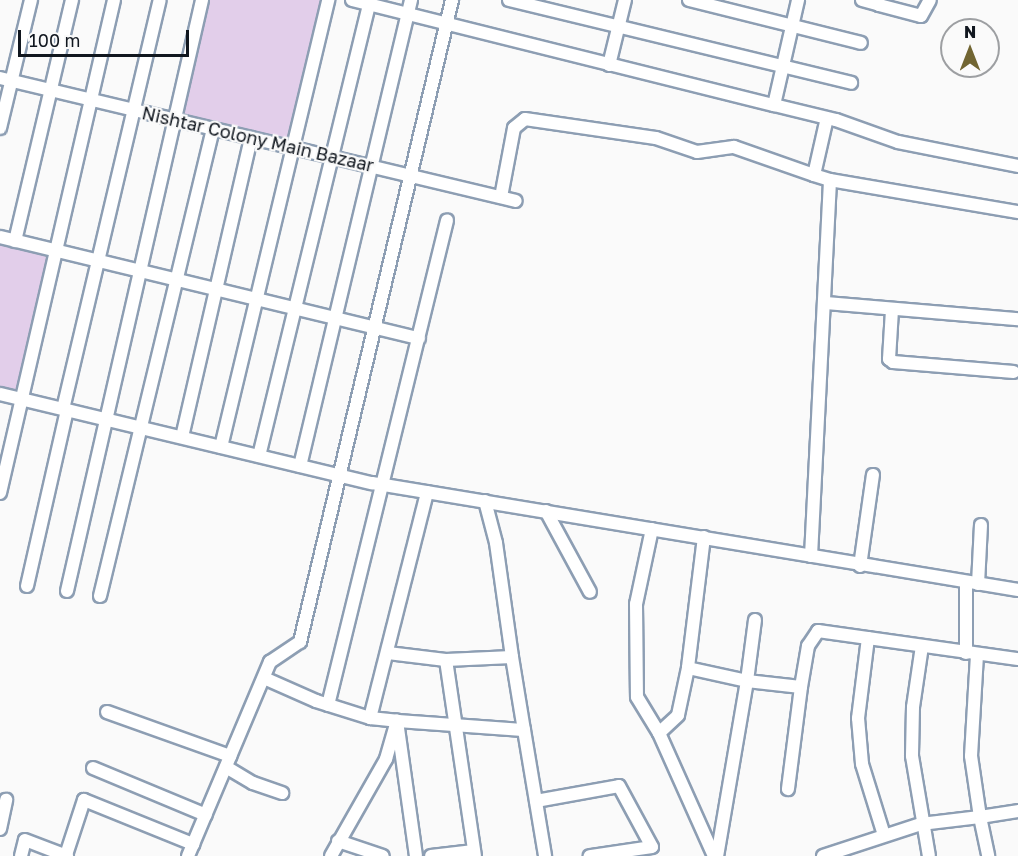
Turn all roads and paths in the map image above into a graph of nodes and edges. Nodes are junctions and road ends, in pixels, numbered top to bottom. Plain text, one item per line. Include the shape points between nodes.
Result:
1 (31, 0) edge
2 (72, 0) edge
3 (114, 0) edge
4 (160, 0) edge
5 (202, 0) edge
6 (328, 0) edge
7 (352, 0) edge
8 (411, 0) edge
9 (452, 0) edge
10 (509, 0) edge
11 (625, 0) edge
12 (689, 0) edge
13 (798, 0) edge
14 (862, 0) edge
15 (930, 0) edge
16 (370, 2) edge
17 (878, 2) edge
18 (407, 15) junction
19 (793, 24) junction
20 (446, 26) junction
21 (619, 26) junction
22 (861, 43) dead end
23 (609, 65) junction
24 (783, 65) junction
25 (6, 79) edge
26 (851, 82) dead end
27 (51, 89) junction
28 (88, 99) junction
29 (774, 105) junction
30 (133, 109) junction
31 (827, 118) junction
32 (173, 119) junction
33 (0, 128) edge
34 (213, 129) junction
35 (251, 138) junction
36 (292, 147) junction
37 (331, 156) junction
38 (372, 165) junction
39 (1018, 166) edge
40 (410, 175) junction
41 (814, 175) junction
42 (830, 180) junction
43 (501, 197) junction
44 (516, 201) dead end
45 (1018, 212) edge
46 (447, 220) dead end
47 (0, 237) edge
48 (15, 241) junction
49 (55, 251) junction
50 (97, 263) junction
51 (138, 272) junction
52 (177, 281) junction
53 (216, 291) junction
54 (256, 299) junction
55 (826, 303) junction
56 (294, 308) junction
57 (892, 310) junction
58 (335, 318) junction
59 (1018, 318) edge
60 (375, 327) junction
61 (419, 338) junction
62 (1014, 372) dead end
63 (0, 394) edge
64 (21, 399) junction
65 (65, 409) junction
66 (104, 419) junction
67 (143, 428) junction
68 (182, 437) junction
69 (221, 447) junction
70 (259, 456) junction
71 (300, 466) junction
72 (873, 475) dead end
73 (341, 476) junction
74 (384, 485) junction
75 (427, 492) junction
76 (0, 493) edge
77 (485, 501) junction
78 (546, 511) junction
79 (981, 525) dead end
80 (652, 529) junction
81 (704, 537) junction
82 (811, 556) junction
83 (860, 566) junction
84 (972, 584) junction
85 (27, 586) dead end
86 (1018, 590) edge
87 (67, 591) dead end
88 (590, 592) dead end
89 (100, 596) dead end
90 (755, 620) dead end
91 (868, 638) junction
92 (922, 646) junction
93 (388, 653) junction
94 (972, 654) junction
95 (512, 657) junction
96 (1018, 659) edge
97 (446, 660) junction
98 (688, 668) junction
99 (264, 678) junction
100 (747, 681) junction
101 (801, 687) junction
102 (328, 705) junction
103 (107, 712) dead end
104 (370, 718) junction
105 (397, 721) junction
106 (456, 726) junction
107 (524, 729) junction
108 (659, 733) junction
109 (228, 762) junction
110 (93, 768) dead end
111 (788, 789) dead end
112 (282, 793) dead end
113 (6, 800) dead end
114 (536, 801) junction
115 (1018, 811) edge
116 (206, 815) junction
117 (980, 817) junction
118 (921, 824) junction
119 (0, 829) edge
120 (884, 835) junction
121 (338, 841) junction
122 (191, 850) edge
123 (652, 852) edge
124 (474, 853) edge
125 (827, 855) edge
126 (21, 856) edge
127 (66, 856) edge
128 (331, 856) edge
129 (383, 856) edge
130 (416, 856) edge
131 (431, 856) edge
132 (545, 856) edge
133 (590, 856) edge
134 (716, 856) edge
135 (929, 856) edge
136 (988, 856) edge

1 - 25 street
2 - 27 street
3 - 28 street
4 - 30 street
5 - 32 street
6 - 36 street
7 - 16 street
8 - 18 street
9 - 20 street
10 - 21 street
11 - 21 street
12 - 19 street
13 - 19 street
14 - 17 street
15 - 17 street via 921,16
16 - 18 street
16 - 37 street
18 - 20 street
18 - 38 street
19 - 22 street
19 - 24 street
20 - 23 street
20 - 40 street
21 - 23 street
21 - 24 street
23 - 29 street
24 - 26 street
24 - 29 street
25 - 27 street, Nishtar Colony Main Bazaar
25 - 33 street
27 - 28 street, Nishtar Colony Main Bazaar
27 - 48 street
28 - 30 street, Nishtar Colony Main Bazaar
28 - 49 street
29 - 31 street
30 - 32 street, Nishtar Colony Main Bazaar
30 - 50 street
31 - 39 street via 898,142
31 - 41 street
32 - 34 street, Nishtar Colony Main Bazaar
32 - 51 street
34 - 35 street, Nishtar Colony Main Bazaar
34 - 52 street
35 - 36 street, Nishtar Colony Main Bazaar
35 - 53 street
36 - 37 street, Nishtar Colony Main Bazaar
36 - 54 street
37 - 38 street, Nishtar Colony Main Bazaar
37 - 56 street
38 - 40 street, Nishtar Colony Main Bazaar
38 - 58 street
40 - 43 street, Nishtar Colony Main Bazaar
40 - 60 street
41 - 42 street
41 - 43 street via 734,147 697,152 656,138 525,119 514,128
42 - 45 street
42 - 55 street
43 - 44 street, Nishtar Colony Main Bazaar
46 - 61 street
47 - 48 street
48 - 49 street
49 - 50 street
49 - 64 street
50 - 51 street
50 - 65 street
51 - 52 street
51 - 66 street
52 - 53 street
52 - 67 street
53 - 54 street
53 - 68 street
54 - 56 street
54 - 69 street
55 - 57 street
55 - 82 street
56 - 58 street
56 - 70 street
57 - 59 street
57 - 62 street via 889,359 893,362
58 - 60 street
58 - 71 street
60 - 61 street
60 - 73 street
61 - 74 street
63 - 64 street
64 - 65 street
64 - 76 street
65 - 66 street
65 - 85 street
66 - 67 street
66 - 87 street
67 - 68 street
67 - 89 street
68 - 69 street
69 - 70 street
70 - 71 street
71 - 73 street
72 - 83 street
73 - 74 street
73 - 99 street via 300,642 270,662
74 - 75 street
74 - 102 street
75 - 77 street
75 - 93 street
77 - 78 street
77 - 95 street via 496,543
78 - 80 street
78 - 88 street
79 - 84 street
80 - 81 street
80 - 108 street via 636,604 635,680 638,697
81 - 82 street
81 - 98 street
82 - 83 street
83 - 84 street
84 - 86 street
84 - 94 street
90 - 100 street
91 - 92 street
91 - 101 street via 818,631 813,634
91 - 120 street via 859,729 862,764
92 - 94 street
92 - 118 street via 913,707 912,756
93 - 97 street
93 - 104 street
94 - 96 street
94 - 117 street via 971,756
95 - 97 street
95 - 107 street
97 - 106 street
98 - 100 street
98 - 108 street via 678,715
99 - 102 street
99 - 109 street
100 - 101 street
100 - 134 street
101 - 111 street
102 - 104 street
103 - 109 street
104 - 105 street
105 - 106 street
105 - 121 street via 386,759
105 - 130 street
106 - 107 street
106 - 124 street
107 - 114 street
108 - 134 street
109 - 112 street via 253,783
109 - 116 street
110 - 116 street
113 - 119 street
114 - 123 street via 620,786
114 - 132 street
115 - 117 street
116 - 122 street
117 - 118 street
117 - 136 street
118 - 120 street
118 - 135 street
120 - 125 street
121 - 128 street
121 - 129 street
122 - 127 street via 84,800
123 - 133 street
124 - 131 street
126 - 127 street via 25,840

